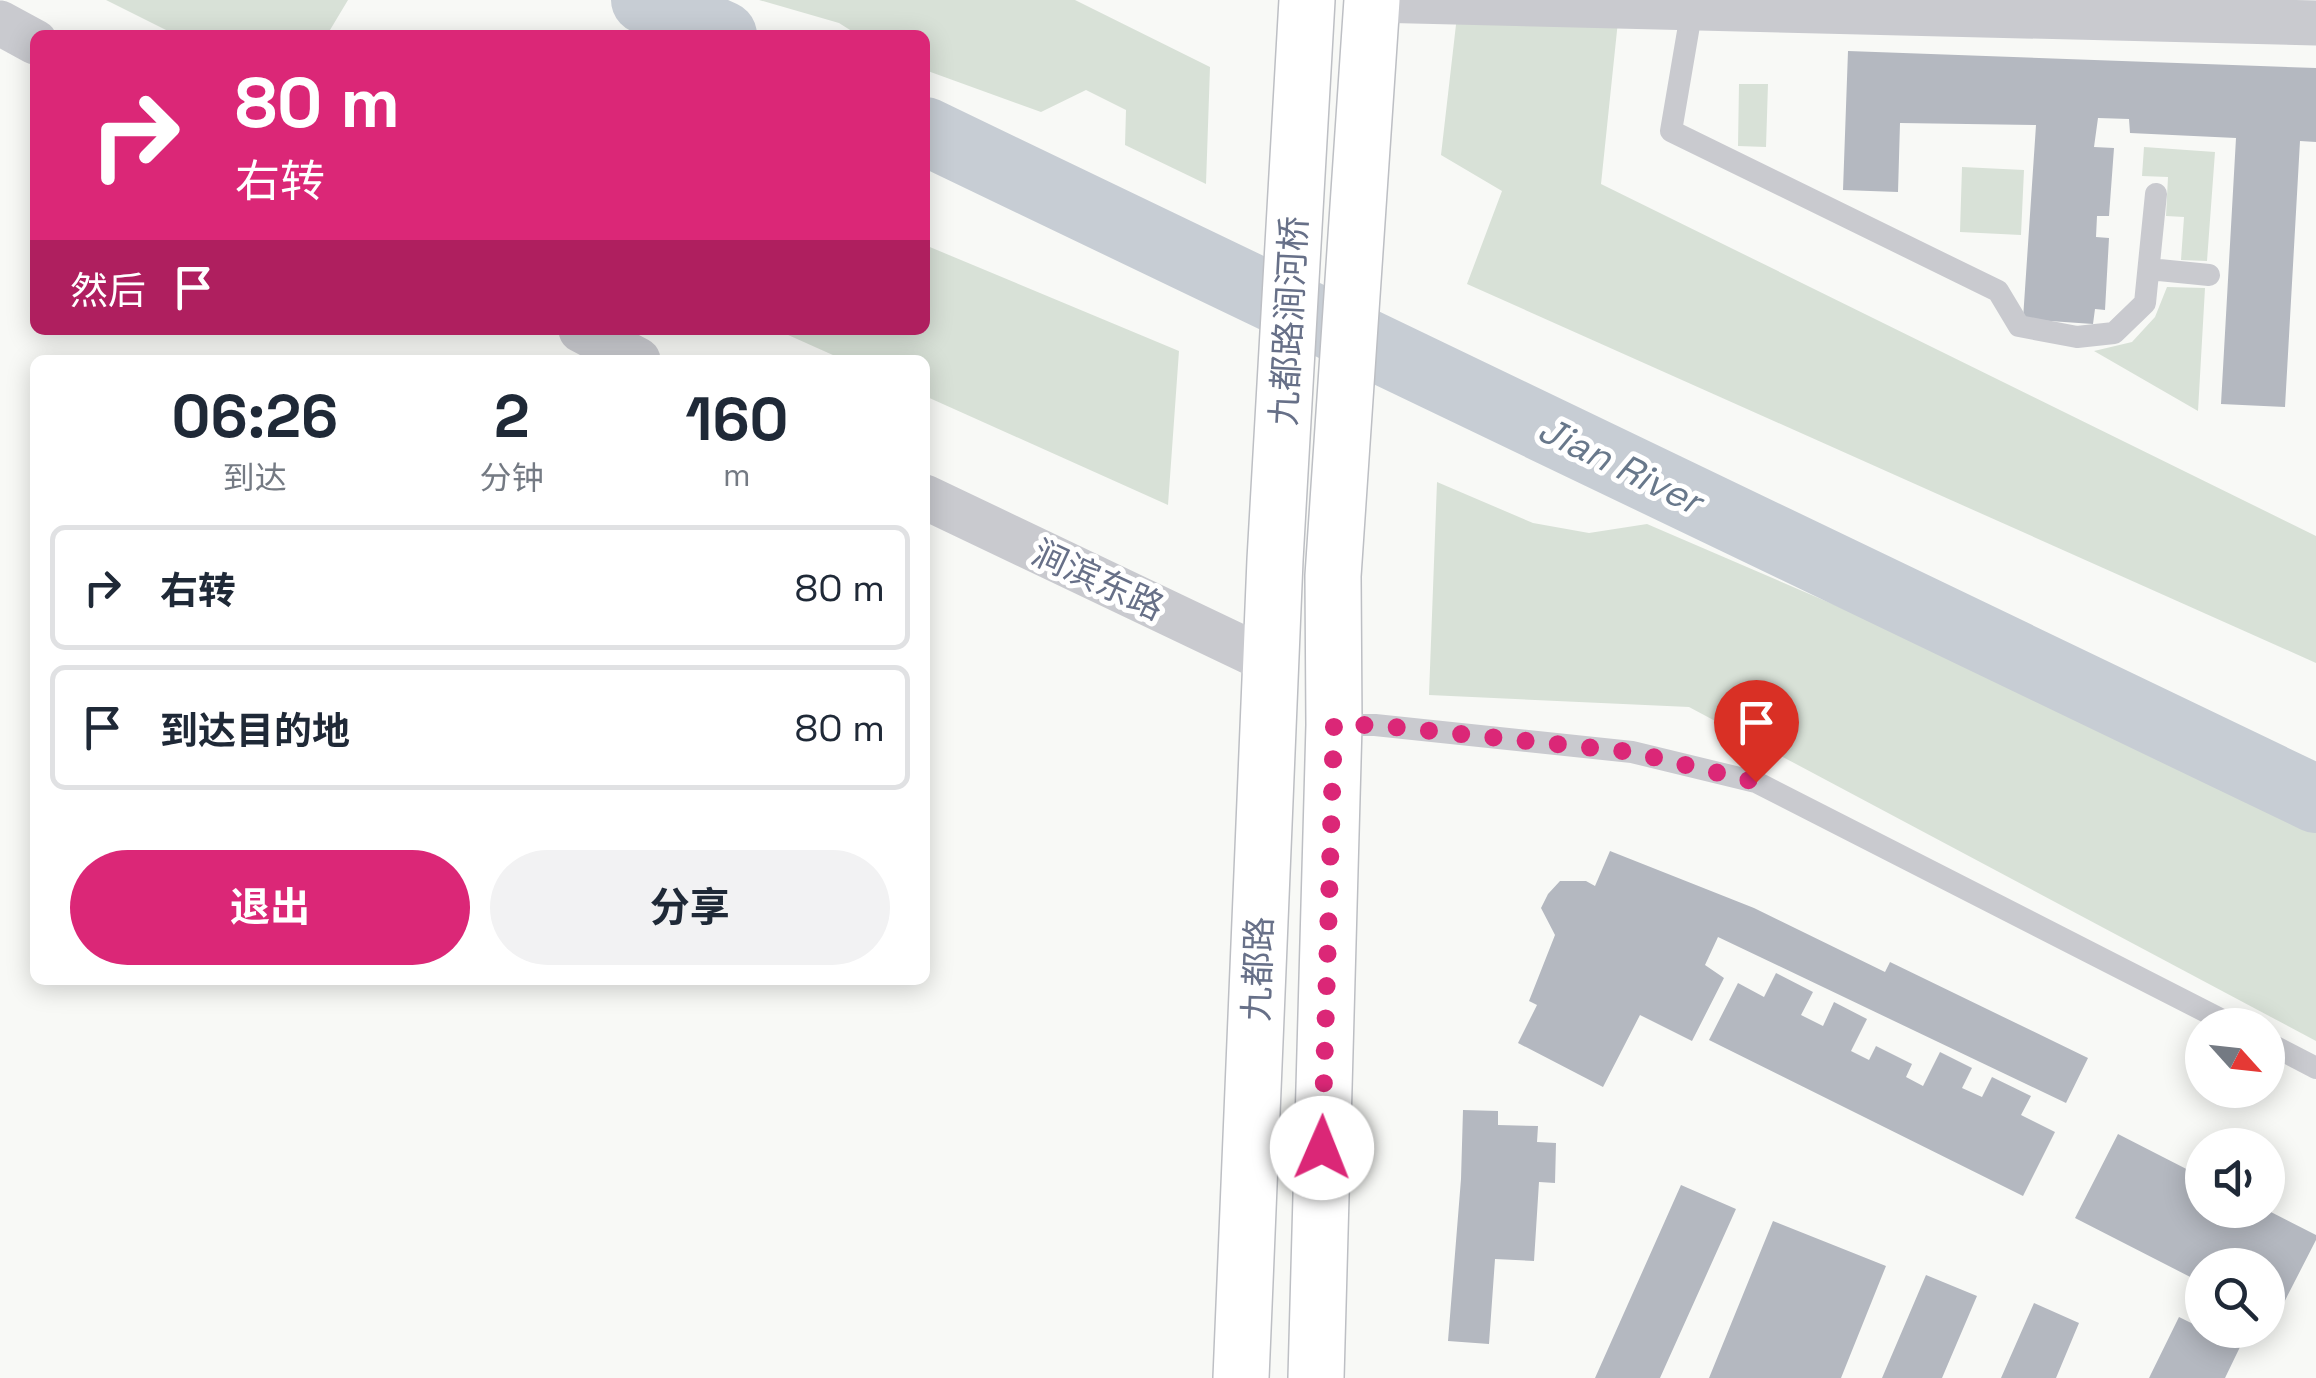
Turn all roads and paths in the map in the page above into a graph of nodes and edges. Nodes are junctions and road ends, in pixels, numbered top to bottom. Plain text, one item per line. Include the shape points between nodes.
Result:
1 (1307, 0) edge
2 (1372, 0) edge
3 (1692, 8) junction
4 (0, 23) edge
5 (2316, 23) edge
6 (30, 39) edge
7 (2156, 194) dead end
8 (2149, 269) junction
9 (2209, 275) dead end
10 (590, 335) edge
11 (628, 355) edge
12 (930, 499) edge
13 (1276, 560) joint
14 (1333, 576) joint
15 (1272, 662) junction
16 (1334, 725) junction
17 (2199, 1008) edge
18 (2285, 1052) edge
19 (2316, 1068) edge
20 (1241, 1378) edge
21 (1316, 1378) edge

1 - 13 main road, 九都路涧河桥
2 - 3 street
2 - 14 main road, 九都路涧河桥
3 - 5 street
3 - 8 lane via 1671,131 1998,291 2019,326 2076,337 2114,333 2145,303
4 - 6 street
7 - 8 lane
8 - 9 lane
10 - 11 street
12 - 15 street, 涧滨东路
13 - 15 main road, 九都路
14 - 16 main road, 九都路
15 - 20 main road, 九都路
16 - 17 lane via 1632,752 1756,782
16 - 21 main road, 九都路
18 - 19 lane

